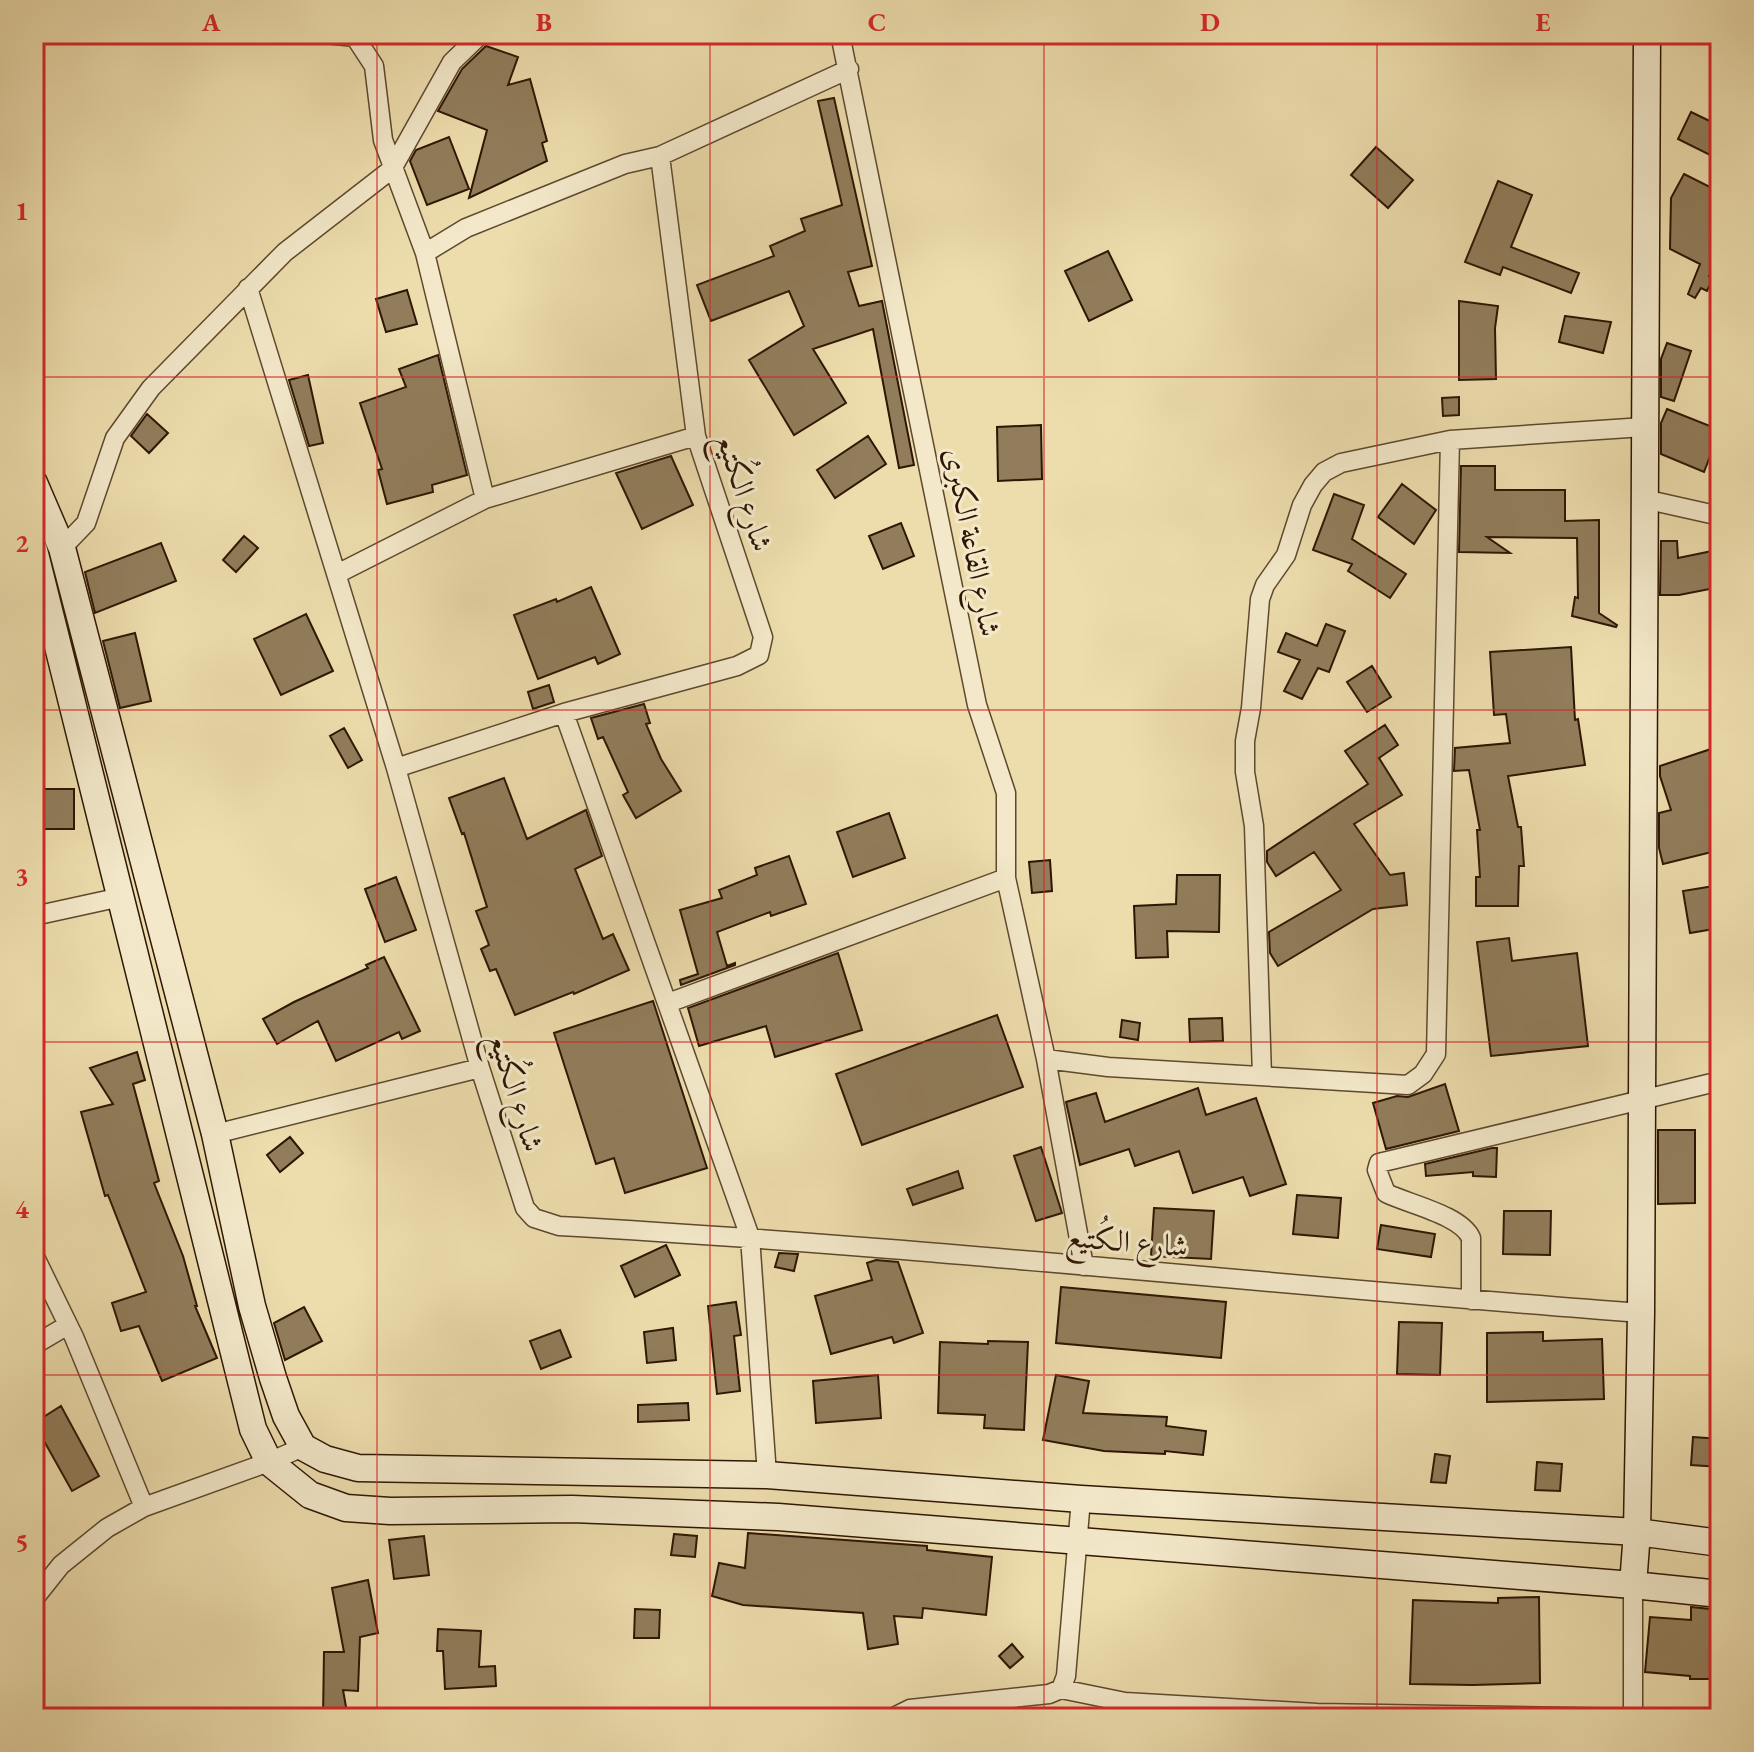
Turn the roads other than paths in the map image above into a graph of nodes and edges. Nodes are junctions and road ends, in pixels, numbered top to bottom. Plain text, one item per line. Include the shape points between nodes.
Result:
1 (326, 34) edge
2 (481, 34) edge
3 (840, 34) edge
4 (1647, 34) edge
5 (849, 69) junction
6 (660, 156) junction
7 (392, 169) junction
8 (425, 253) junction
9 (248, 288) junction
10 (1644, 427) junction
11 (696, 436) junction
12 (1450, 440) junction
13 (34, 483) edge
14 (485, 499) junction
15 (1644, 499) junction
16 (1720, 516) edge
17 (62, 548) junction
18 (34, 550) edge
19 (337, 574) junction
20 (564, 713) junction
21 (396, 768) junction
22 (1006, 878) junction
23 (121, 897) junction
24 (34, 916) edge
25 (668, 1003) junction
26 (1046, 1059) junction
27 (480, 1068) junction
28 (1262, 1076) junction
29 (1720, 1081) edge
30 (1642, 1099) junction
31 (215, 1134) junction
32 (750, 1237) junction
33 (34, 1255) edge
34 (1084, 1266) junction
35 (1471, 1300) junction
36 (1641, 1313) junction
37 (68, 1325) junction
38 (34, 1345) edge
39 (303, 1447) junction
40 (269, 1462) junction
41 (767, 1475) junction
42 (1081, 1499) junction
43 (144, 1507) junction
44 (1637, 1532) junction
45 (1076, 1540) junction
46 (1720, 1543) edge
47 (1633, 1585) junction
48 (1720, 1594) edge
49 (34, 1599) edge
50 (1061, 1689) junction
51 (892, 1718) edge
52 (1633, 1718) edge

1 - 7 street via 355,37 374,66
2 - 7 street via 452,62
3 - 5 street, شارع القاعة الكبرى
4 - 10 main road
5 - 6 street
5 - 22 street, شارع القاعة الكبرى via 977,705 1006,793
6 - 8 street via 625,164 466,228
6 - 11 street, شارع الكُتيع
7 - 8 street
7 - 9 street via 285,252
8 - 14 street
9 - 17 street via 151,388 115,438 86,523
9 - 19 street
10 - 12 street
10 - 15 main road
11 - 14 street
11 - 20 street, شارع الكُتيع via 763,637 759,655 737,666
12 - 28 street via 1341,463 1324,472 1302,505 1286,555 1260,599 1245,772 1254,826
12 - 28 street via 1436,1054 1408,1085
13 - 17 main road
14 - 19 street
15 - 16 street
15 - 30 main road
17 - 31 main road
18 - 23 main road
19 - 21 street
20 - 21 street, شارع الكُتيع
20 - 25 street
21 - 27 street, شارع الكُتيع
22 - 25 street
22 - 26 street, شارع القاعة الكبرى
23 - 24 street
23 - 40 main road via 253,1429
25 - 32 street
26 - 28 street
26 - 34 street, شارع القاعة الكبرى
27 - 31 street
27 - 32 street, شارع الكُتيع via 519,1193 534,1218 559,1226
29 - 30 street
30 - 35 street via 1379,1163 1386,1193 1467,1230
30 - 36 main road
31 - 39 main road via 252,1306 286,1416
32 - 34 street, شارع الكُتيع
32 - 41 street
33 - 37 street
34 - 35 street, شارع الكُتيع
35 - 36 street, شارع الكُتيع
36 - 44 main road
37 - 38 street
37 - 43 street
39 - 40 street
39 - 41 main road via 358,1468
40 - 43 street
40 - 45 main road via 310,1495 346,1508 778,1517
41 - 42 main road
42 - 44 main road
42 - 45 street
43 - 49 street via 61,1565
44 - 46 main road
44 - 47 main road
45 - 47 main road
45 - 50 street
47 - 48 main road
47 - 52 street
50 - 51 street via 910,1709
50 - 52 street via 1125,1702 1317,1713

